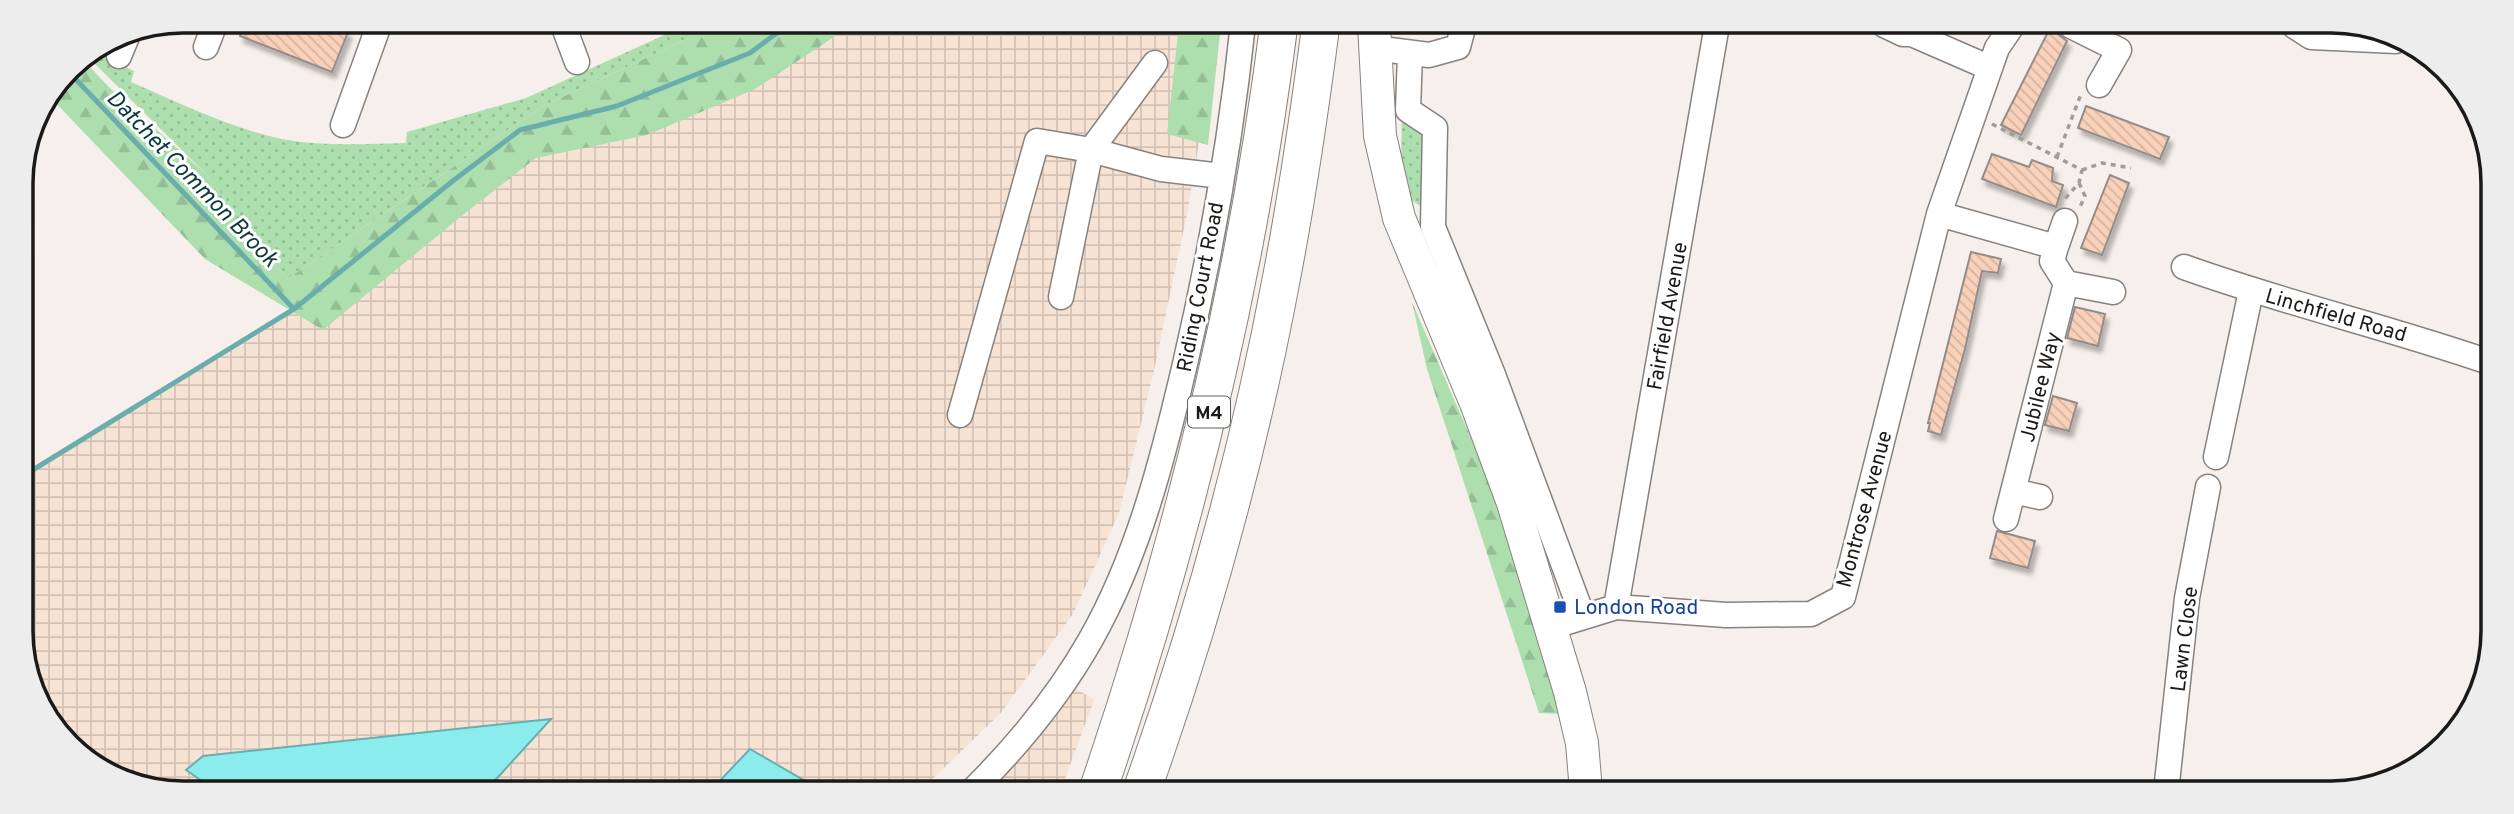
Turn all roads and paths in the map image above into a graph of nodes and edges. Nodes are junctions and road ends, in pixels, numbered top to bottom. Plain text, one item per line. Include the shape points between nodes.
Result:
1 (1278, 33) edge
2 (1320, 33) edge
3 (1462, 33) edge
4 (1716, 33) edge
5 (1901, 33) edge
6 (2007, 33) edge
7 (2085, 33) edge
8 (2305, 33) edge
9 (211, 34) edge
10 (376, 34) edge
11 (566, 34) edge
12 (1242, 34) edge
13 (1374, 36) edge
14 (2375, 40) edge
15 (123, 46) edge
16 (206, 47) dead end
17 (1410, 53) junction
18 (119, 55) dead end
19 (577, 62) dead end
20 (1154, 63) dead end
21 (1990, 68) junction
22 (2099, 85) joint
23 (1974, 115) junction
24 (342, 125) dead end
25 (1091, 150) junction
26 (2057, 157) junction
27 (2131, 168) dead end
28 (2082, 170) junction
29 (1222, 176) junction
30 (2079, 183) junction
31 (1939, 214) junction
32 (2065, 221) junction
33 (2054, 254) junction
34 (2184, 267) dead end
35 (2066, 283) junction
36 (2251, 291) junction
37 (2113, 292) dead end
38 (1061, 297) dead end
39 (2481, 359) edge
40 (960, 415) dead end
41 (2216, 457) dead end
42 (2208, 487) dead end
43 (2013, 491) junction
44 (2040, 497) dead end
45 (2006, 519) dead end
46 (1616, 607) junction
47 (1583, 617) junction
48 (1551, 627) junction
49 (1585, 780) edge
50 (2167, 780) edge
51 (982, 781) edge
52 (1101, 781) edge
53 (1146, 781) edge

1 - 52 highway, M4 via 1249,221 1218,374 1177,536
2 - 53 highway, M4 via 1282,276 1260,377 1218,548
3 - 17 street via 1458,47 1429,55
4 - 46 street, Fairfield Avenue
5 - 21 street
6 - 21 street, Montrose Avenue
7 - 22 street via 2119,50
8 - 14 street
9 - 16 street
10 - 24 street
11 - 19 street
12 - 29 street, Riding Court Road
13 - 17 street
13 - 48 main road via 1380,135 1399,218 1495,453
15 - 18 street
17 - 47 street via 1408,110 1434,128 1433,227
20 - 25 street
21 - 23 street, Montrose Avenue
22 - 26 path via 2081,94
23 - 26 path
23 - 31 street, Montrose Avenue
25 - 29 street via 1161,169
25 - 38 street
25 - 40 street via 1037,141
26 - 28 path
27 - 28 path via 2102,163
28 - 30 path
29 - 51 street, Riding Court Road via 1168,438 1119,582 1063,684 1027,733
30 - 32 path via 2064,197 2057,217
30 - 32 path via 2085,196 2074,223
31 - 33 street
31 - 46 street, Montrose Avenue via 1843,597 1811,614 1726,615
32 - 33 street
33 - 35 street
34 - 36 street, Linchfield Road
35 - 37 street
35 - 43 street, Jubilee Way
36 - 39 street, Linchfield Road
36 - 41 street
42 - 50 street, Lawn Close via 2187,598
43 - 44 street
43 - 45 street, Jubilee Way
46 - 47 street, Montrose Avenue
47 - 48 street, Montrose Avenue
48 - 49 main road via 1582,743

